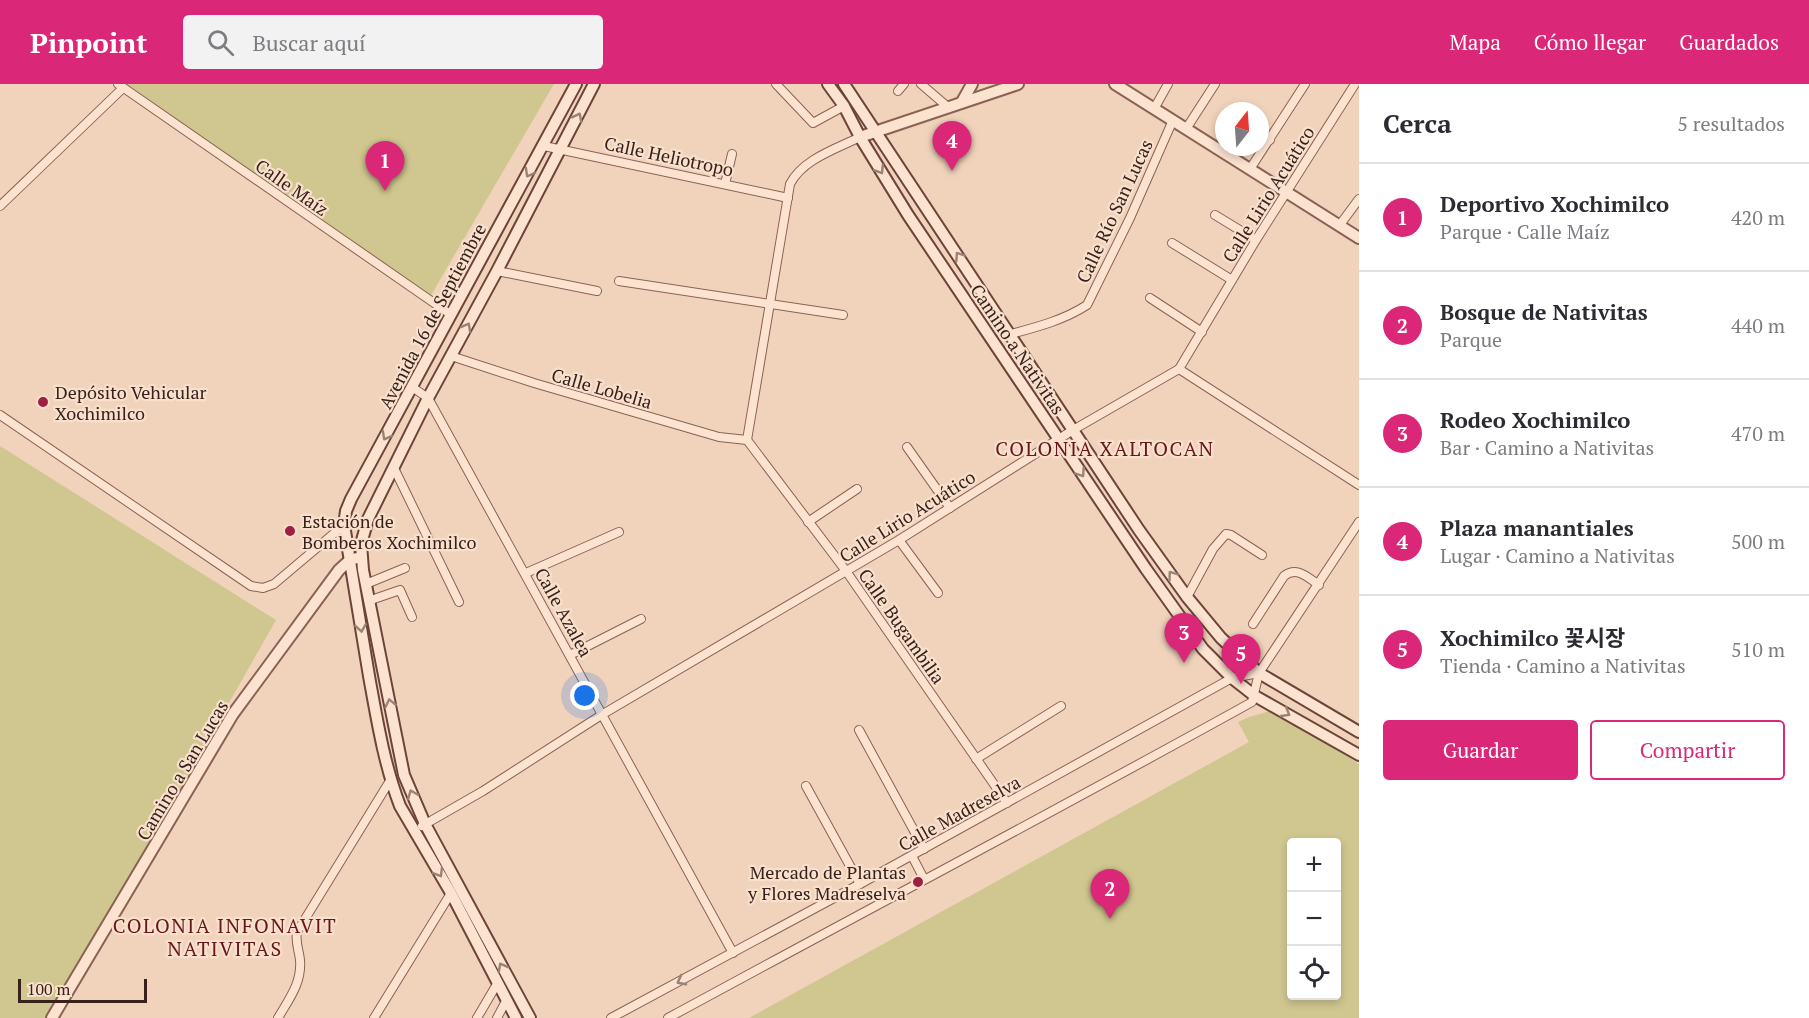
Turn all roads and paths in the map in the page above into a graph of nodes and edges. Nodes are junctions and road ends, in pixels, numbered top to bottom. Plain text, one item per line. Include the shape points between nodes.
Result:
1 (576, 84) edge
2 (594, 84) edge
3 (776, 84) edge
4 (828, 84) edge
5 (844, 84) edge
6 (904, 84) edge
7 (921, 84) edge
8 (972, 84) edge
9 (1018, 84) edge
10 (1115, 84) edge
11 (1168, 84) edge
12 (1215, 84) edge
13 (1305, 84) edge
14 (1355, 84) edge
15 (121, 86) edge
16 (898, 92) dead end
17 (962, 102) junction
18 (844, 106) junction
19 (949, 108) junction
20 (1154, 109) junction
21 (1173, 120) junction
22 (1186, 129) junction
23 (876, 132) junction
24 (860, 137) junction
25 (1270, 140) joint
26 (544, 146) junction
27 (562, 149) junction
28 (732, 154) dead end
29 (1250, 169) junction
30 (725, 184) junction
31 (1286, 192) junction
32 (788, 198) junction
33 (1359, 200) edge
34 (0, 206) edge
35 (1215, 215) dead end
36 (1340, 226) junction
37 (1359, 238) edge
38 (1256, 240) junction
39 (1172, 243) dead end
40 (497, 271) junction
41 (1232, 280) junction
42 (619, 281) dead end
43 (597, 291) dead end
44 (1150, 298) dead end
45 (769, 303) junction
46 (450, 314) junction
47 (843, 315) dead end
48 (1202, 333) junction
49 (1011, 334) junction
50 (451, 356) junction
51 (1179, 369) junction
52 (412, 387) junction
53 (428, 398) junction
54 (0, 415) edge
55 (1073, 430) junction
56 (747, 440) junction
57 (1059, 440) junction
58 (907, 447) dead end
59 (394, 468) junction
60 (1359, 485) edge
61 (857, 489) dead end
62 (950, 508) junction
63 (808, 522) junction
64 (1359, 522) edge
65 (344, 525) junction
66 (619, 532) dead end
67 (899, 540) junction
68 (1262, 555) dead end
69 (362, 557) junction
70 (350, 565) junction
71 (405, 568) dead end
72 (846, 571) junction
73 (526, 573) junction
74 (366, 584) junction
75 (1319, 585) junction
76 (938, 593) dead end
77 (1187, 597) junction
78 (370, 600) junction
79 (459, 602) dead end
80 (412, 617) dead end
81 (641, 620) dead end
82 (1253, 624) dead end
83 (570, 655) junction
84 (1259, 673) junction
85 (1232, 678) junction
86 (1255, 696) junction
87 (1061, 705) dead end
88 (603, 714) junction
89 (859, 730) dead end
90 (1359, 732) edge
91 (1359, 755) edge
92 (976, 759) junction
93 (391, 779) junction
94 (806, 786) dead end
95 (1007, 803) junction
96 (425, 824) junction
97 (414, 830) junction
98 (924, 849) junction
99 (912, 856) junction
100 (924, 879) junction
101 (860, 884) junction
102 (451, 892) junction
103 (733, 953) junction
104 (497, 984) junction
105 (506, 1001) junction
106 (52, 1018) edge
107 (278, 1018) edge
108 (374, 1018) edge
109 (477, 1018) edge
110 (497, 1018) edge
111 (516, 1018) edge
112 (530, 1018) edge
113 (611, 1018) edge
114 (668, 1018) edge

1 - 26 main road, Avenida 16 de Septiembre
27 -> 2 main road, Avenida 16 de Septiembre
3 - 18 street via 813,123
4 - 18 main road, Camino a Nativitas
5 - 23 main road, Camino a Nativitas
6 - 16 street
7 - 19 street
8 - 17 main road
9 - 17 main road
10 - 20 main road
11 - 20 street
12 - 22 street
13 - 25 street
14 - 31 street, Calle Lirio Acuático
15 - 34 street
15 - 46 street, Calle Maíz
17 - 19 main road
18 - 24 main road, Camino a Nativitas
19 - 23 main road
20 - 21 main road
21 - 22 main road
21 - 49 street, Calle Río San Lucas via 1087,305 1043,326
22 - 29 main road
23 - 24 main road
49 -> 23 main road, Camino a Nativitas
24 - 32 street via 811,161 796,173
24 -> 57 main road, Camino a Nativitas
25 - 29 street
26 - 27 street, Calle Heliotropo
26 -> 46 main road, Avenida 16 de Septiembre
27 - 30 street, Calle Heliotropo
27 - 40 main road, Avenida 16 de Septiembre
28 - 30 street
29 - 31 main road
30 - 32 street, Calle Heliotropo
31 - 36 main road
31 - 38 street, Calle Lirio Acuático
32 - 45 street
33 - 36 street
35 - 38 street
36 - 37 main road
38 - 41 street, Calle Lirio Acuático
39 - 41 street
40 - 43 street
50 -> 40 main road, Avenida 16 de Septiembre
41 - 48 street, Calle Lirio Acuático
42 - 45 street
44 - 48 street
45 - 47 street
45 - 56 street
46 - 52 main road, Avenida 16 de Septiembre
48 - 51 street, Calle Lirio Acuático
49 - 55 main road, Camino a Nativitas
50 - 53 main road, Avenida 16 de Septiembre
50 - 56 street, Calle Lobelia via 719,437
51 - 55 street, Calle Lirio Acuático
51 - 60 street
52 - 53 street, Calle Azalea
52 -> 65 main road, Avenida 16 de Septiembre via 351,499
53 - 59 main road, Avenida 16 de Septiembre
53 - 73 street, Calle Azalea
54 - 65 street via 251,586 263,588 274,584
55 - 57 street, Calle Lirio Acuático
77 -> 55 main road, Camino a Nativitas
56 - 63 street, Calle Bugambilia
57 - 62 street, Calle Lirio Acuático
57 -> 85 main road, Camino a Nativitas via 1203,649
58 - 62 street
59 - 69 main road, Avenida 16 de Septiembre via 368,519
59 - 79 street
61 - 63 street
62 - 67 street, Calle Lirio Acuático
63 - 72 street, Calle Bugambilia
64 - 75 street
65 - 70 main road, Avenida 16 de Septiembre
66 - 73 street
67 - 72 street, Calle Lirio Acuático
67 - 76 street
68 - 77 street via 1226,534 1213,549
69 - 70 main road
69 - 74 main road, Avenida 16 de Septiembre
70 -> 93 main road, Avenida 16 de Septiembre
70 - 106 main road, Camino a San Lucas via 339,570 234,714
71 - 74 street
72 - 88 street, Calle Lirio Acuático
72 - 92 street, Calle Bugambilia
73 - 83 street, Calle Azalea
74 - 78 main road, Avenida 16 de Septiembre
75 - 82 street via 1289,571
75 - 84 street
77 - 84 main road, Camino a Nativitas via 1221,638
78 - 80 street via 400,590
96 -> 78 main road, Avenida 16 de Septiembre via 404,775
81 - 83 street
83 - 88 street, Calle Azalea
84 - 85 street, Calle Madreselva
84 - 86 street
84 - 90 main road, Camino a Nativitas
85 - 86 main road, Camino a Nativitas
85 - 95 street, Calle Madreselva
86 -> 91 main road, Camino a Nativitas
86 - 100 street via 1252,702 1073,801
87 - 92 street
88 - 96 street, Calle Lirio Acuático
88 - 103 street, Calle Azalea
89 - 98 street
92 - 95 street, Calle Bugambilia
93 - 97 main road, Avenida 16 de Septiembre
93 - 107 street via 297,932 300,975
94 - 101 street
95 - 98 street, Calle Madreselva
96 - 97 street, Calle Lirio Acuático
112 -> 96 main road, Avenida 16 de Septiembre
97 -> 102 main road, Avenida 16 de Septiembre
98 - 99 street, Calle Madreselva
99 - 100 street
99 - 101 street, Calle Madreselva
100 - 114 street
101 - 103 street, Calle Madreselva
102 - 104 main road, Avenida 16 de Septiembre
102 - 108 street
103 -> 113 street, Calle Madreselva
104 - 105 main road, Avenida 16 de Septiembre
104 - 109 street
105 - 110 street
105 - 111 main road, Avenida 16 de Septiembre

